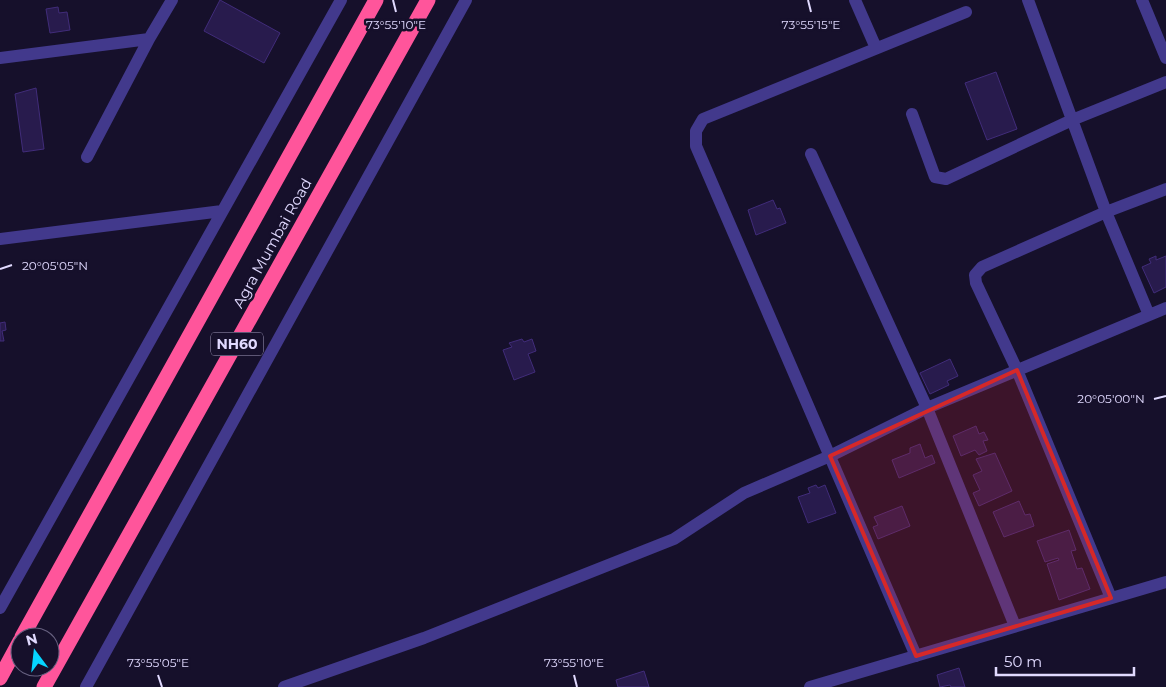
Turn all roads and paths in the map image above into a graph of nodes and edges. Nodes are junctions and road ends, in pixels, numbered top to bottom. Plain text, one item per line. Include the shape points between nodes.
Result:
1 (172, 0) edge
2 (341, 0) edge
3 (376, 0) edge
4 (428, 0) edge
5 (466, 0) edge
6 (855, 0) edge
7 (1028, 0) edge
8 (1142, 0) edge
9 (966, 12) dead end
10 (149, 39) junction
11 (876, 48) junction
12 (0, 58) edge
13 (1166, 58) edge
14 (1166, 82) edge
15 (912, 114) dead end
16 (1072, 120) junction
17 (811, 154) dead end
18 (87, 157) dead end
19 (1166, 189) edge
20 (222, 211) junction
21 (1106, 212) junction
22 (0, 239) edge
23 (1166, 308) edge
24 (1149, 315) junction
25 (1017, 370) junction
26 (927, 408) junction
27 (830, 456) junction
28 (1166, 582) edge
29 (1111, 598) junction
30 (0, 608) edge
31 (1015, 626) junction
32 (28, 627) edge
33 (916, 656) junction
34 (10, 660) edge
35 (0, 678) edge
36 (44, 687) edge
37 (86, 687) edge
38 (284, 687) edge
39 (810, 687) edge

1 - 10 street
2 - 20 street
3 - 32 highway, Agra Mumbai Road / NH60
4 - 36 highway, Agra Mumbai Road / NH60
5 - 37 street
6 - 11 street
7 - 16 street
8 - 13 street
9 - 11 street
10 - 12 street
10 - 18 street
11 - 27 street via 703,118 696,131 696,146
14 - 16 street
15 - 16 street via 935,176 946,179
16 - 21 street
17 - 26 street
19 - 21 street
20 - 22 street
20 - 30 street
21 - 24 street
21 - 25 street via 982,267 975,275 976,284
23 - 24 street
24 - 25 street
25 - 26 street
25 - 29 street
26 - 27 street
26 - 31 street
27 - 33 street
27 - 38 street via 744,493 674,539 424,638
28 - 29 street
29 - 31 street
31 - 33 street
33 - 39 street
34 - 35 highway

